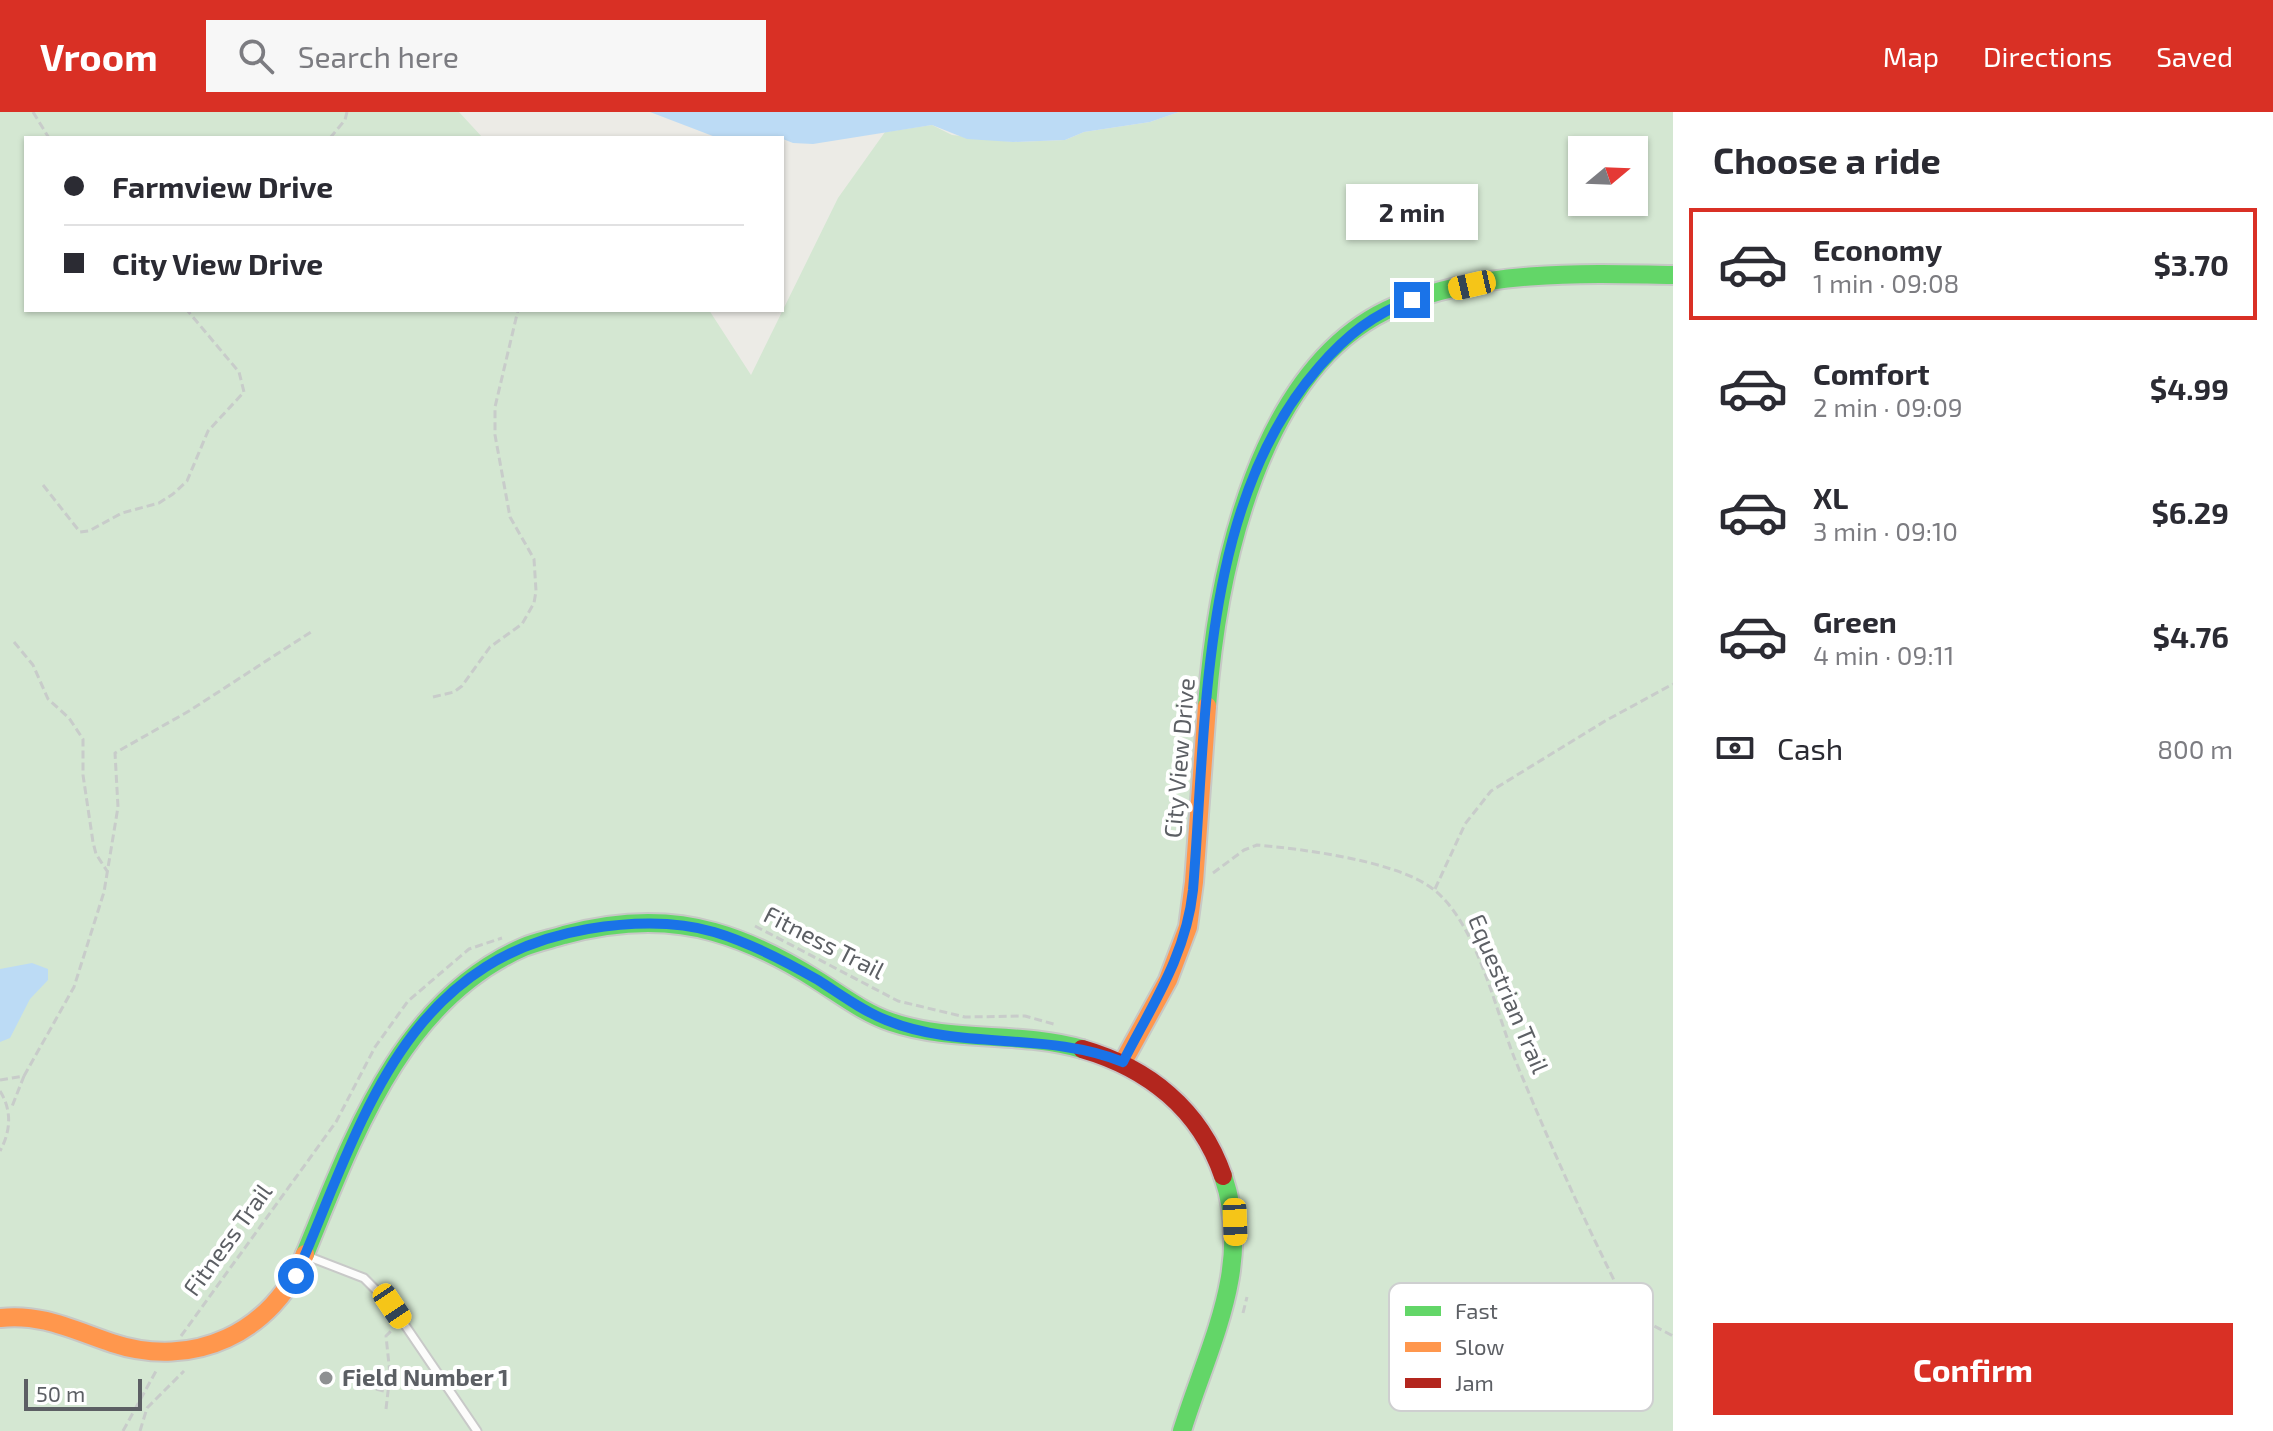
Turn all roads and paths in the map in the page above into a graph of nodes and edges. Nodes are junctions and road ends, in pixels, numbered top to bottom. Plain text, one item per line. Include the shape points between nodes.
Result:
1 (33, 112) edge
2 (347, 112) edge
3 (48, 136) edge
4 (332, 136) edge
5 (1673, 275) edge
6 (189, 312) edge
7 (517, 312) edge
8 (43, 485) dead end
9 (314, 630) dead end
10 (14, 642) dead end
11 (1673, 684) edge
12 (433, 697) dead end
13 (107, 871) junction
14 (1193, 890) junction
15 (1435, 890) junction
16 (750, 925) dead end
17 (510, 935) dead end
18 (1062, 1026) dead end
19 (1123, 1062) junction
20 (24, 1076) junction
21 (0, 1080) edge
22 (0, 1091) edge
23 (10, 1111) junction
24 (0, 1151) edge
25 (305, 1255) junction
26 (1616, 1283) edge
27 (1248, 1292) dead end
28 (0, 1318) edge
29 (1241, 1318) dead end
30 (1653, 1325) edge
31 (386, 1336) dead end
32 (1673, 1336) edge
33 (168, 1354) junction
34 (189, 1366) dead end
35 (376, 1389) dead end
36 (388, 1392) junction
37 (386, 1409) dead end
38 (123, 1431) edge
39 (140, 1431) edge
40 (477, 1431) edge
41 (1182, 1431) edge

1 - 3 path
2 - 4 path
5 - 14 street, City View Drive via 1511,280 1428,295 1362,325 1304,384 1284,411 1252,476 1223,583
6 - 8 path via 239,372 244,392 208,431 187,481 159,503 80,532
7 - 12 path via 497,392 495,435 510,517 534,559 534,603 522,624 490,647 462,686
9 - 13 path via 115,753 118,807
10 - 13 path via 33,665 48,699 83,739 93,842
11 - 15 path via 1491,791 1465,824
13 - 20 path via 74,987
14 - 15 path, Equestrian Trail via 1257,845 1370,863
14 - 19 street, City View Drive via 1174,969
15 - 26 path, Equestrian Trail via 1470,940 1515,1059
16 - 18 path, Fitness Trail via 898,1001 965,1017 1025,1016
17 - 33 path, Fitness Trail via 469,949 408,1001 375,1047 336,1122
19 - 25 street via 1077,1047 931,1033 887,1021 758,948 702,929 645,922 568,932 489,966 451,993 413,1032 375,1091
19 - 41 street via 1171,1094 1193,1117 1214,1152 1232,1202 1236,1240 1229,1290
20 - 21 path
20 - 23 path
22 - 23 path
23 - 24 path
25 - 33 street via 281,1298 263,1317 219,1344
25 - 40 lane via 364,1278 392,1306
27 - 29 path
28 - 33 street via 30,1317 127,1348
30 - 32 path, Equestrian Trail
31 - 36 path
33 - 38 path, Fitness Trail
34 - 39 path via 147,1408
35 - 36 path
36 - 37 path

